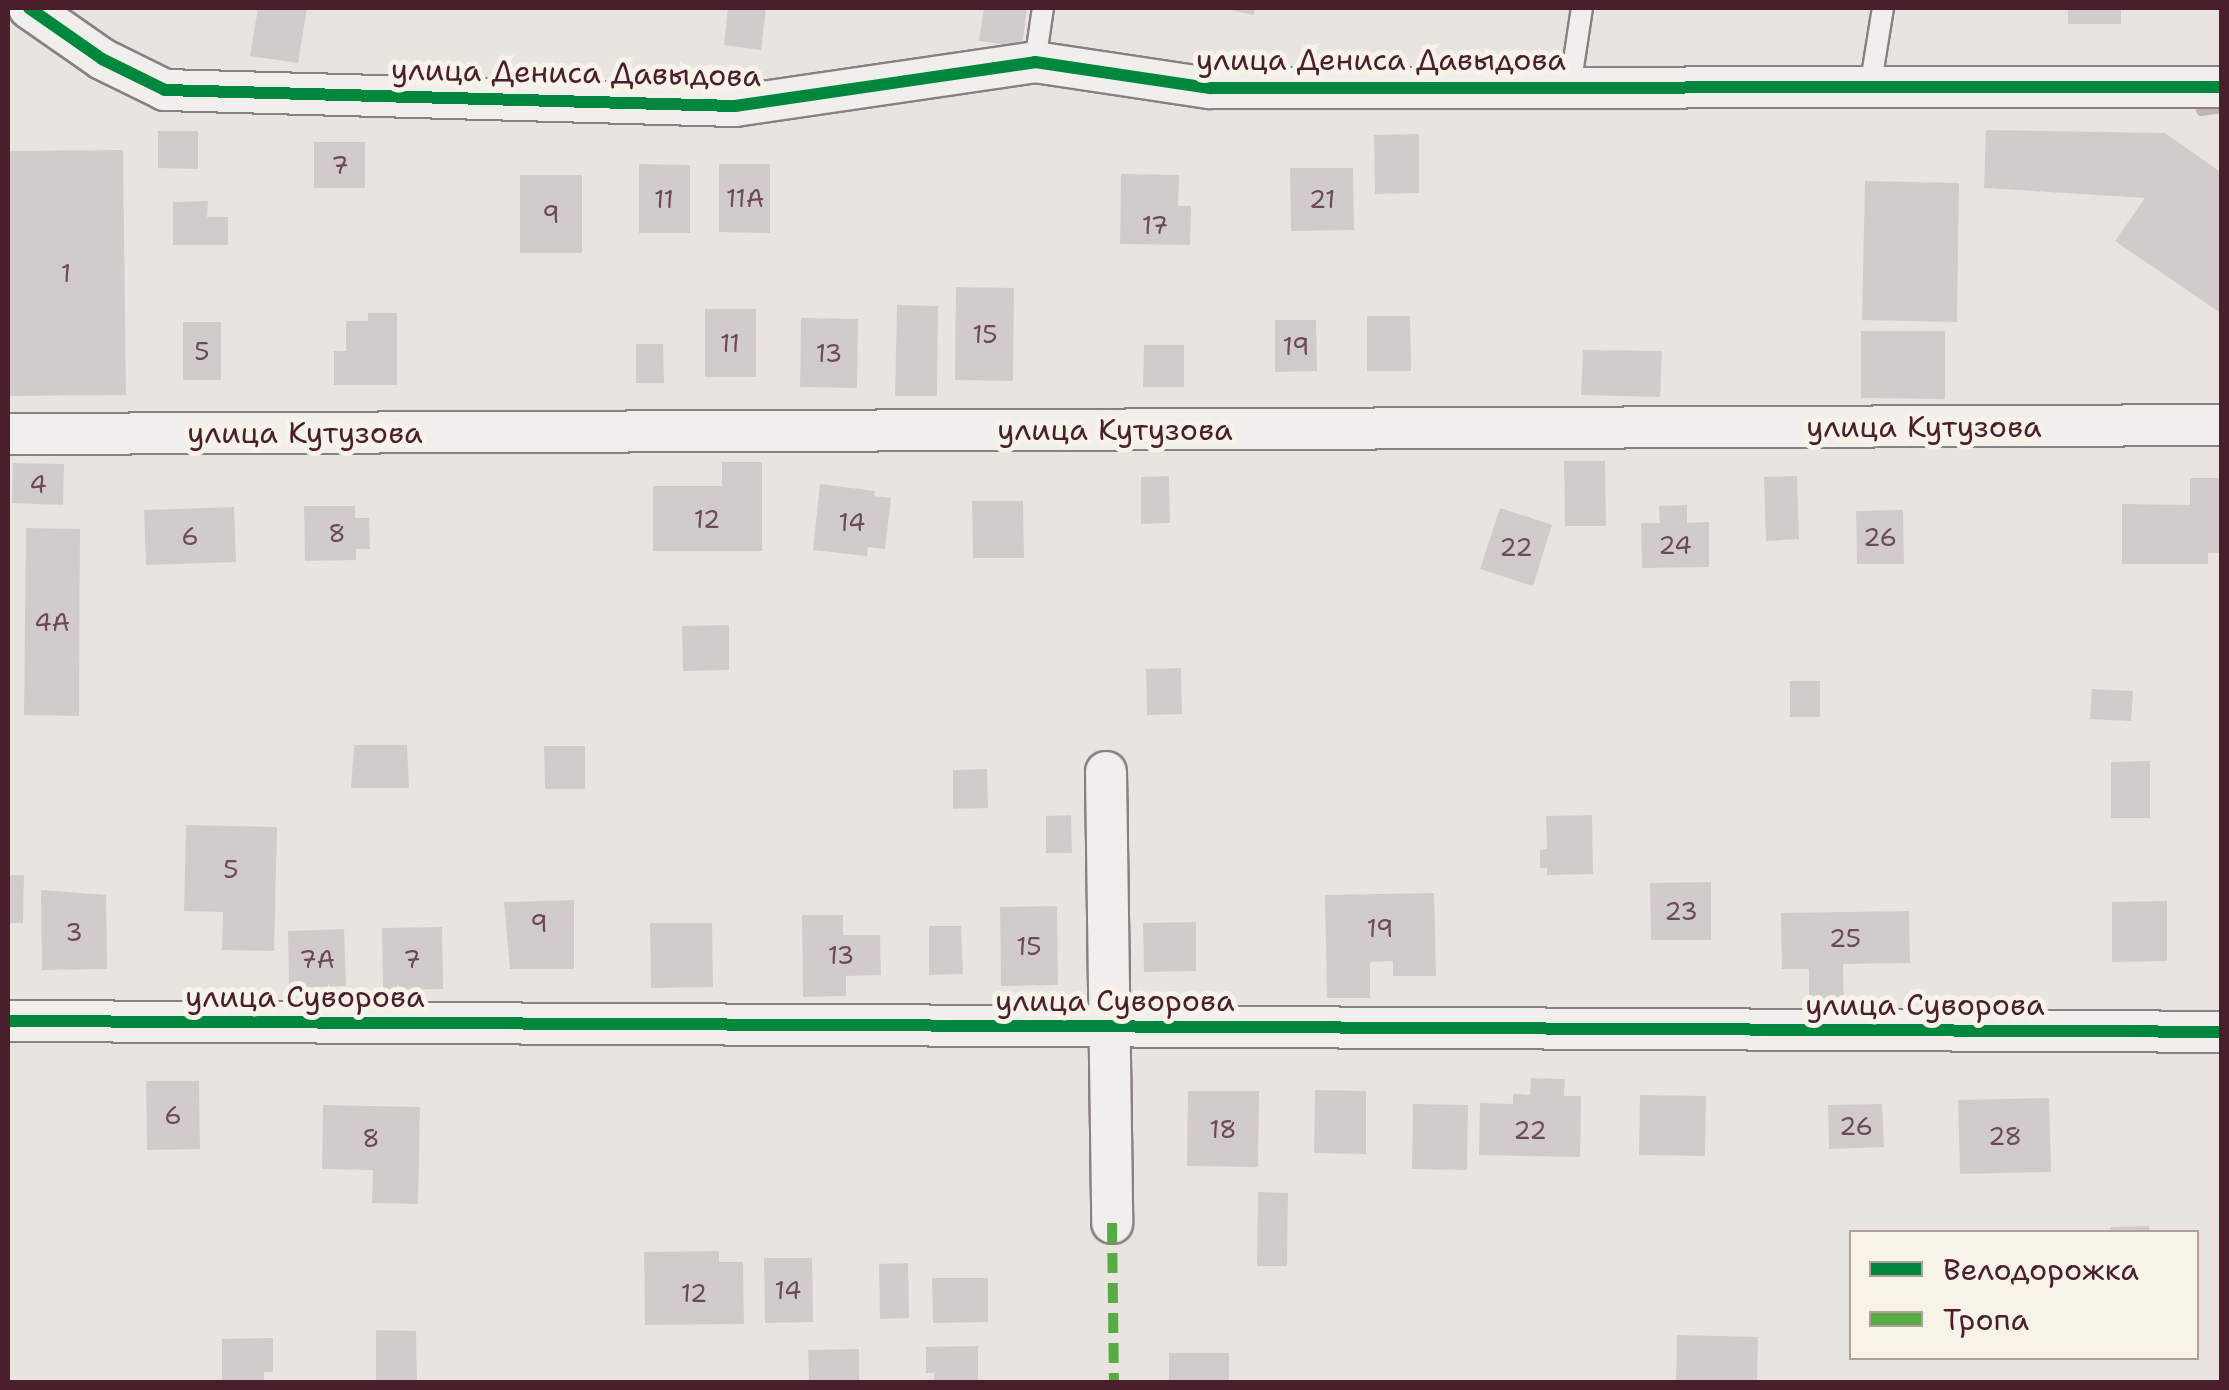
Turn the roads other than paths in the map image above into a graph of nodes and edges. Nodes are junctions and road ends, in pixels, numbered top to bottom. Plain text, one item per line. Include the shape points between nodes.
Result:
1 (1043, 8) edge
2 (1582, 8) edge
3 (1883, 8) edge
4 (49, 10) edge
5 (1036, 62) junction
6 (1570, 86) junction
7 (2222, 87) edge
8 (1870, 88) junction
9 (2222, 425) edge
10 (8, 434) edge
11 (1106, 772) dead end
12 (8, 1020) edge
13 (1110, 1026) junction
14 (2222, 1032) edge
15 (1112, 1224) dead end

1 - 5 lane
2 - 6 lane
3 - 8 lane
4 - 5 street, улица Дениса Давыдова via 102,59 165,90 735,106
5 - 6 street, улица Дениса Давыдова via 1210,88
6 - 8 street, улица Дениса Давыдова
7 - 8 street, улица Дениса Давыдова
9 - 10 street, улица Кутузова
11 - 13 street
12 - 13 street, улица Суворова
13 - 14 street, улица Суворова
13 - 15 street

